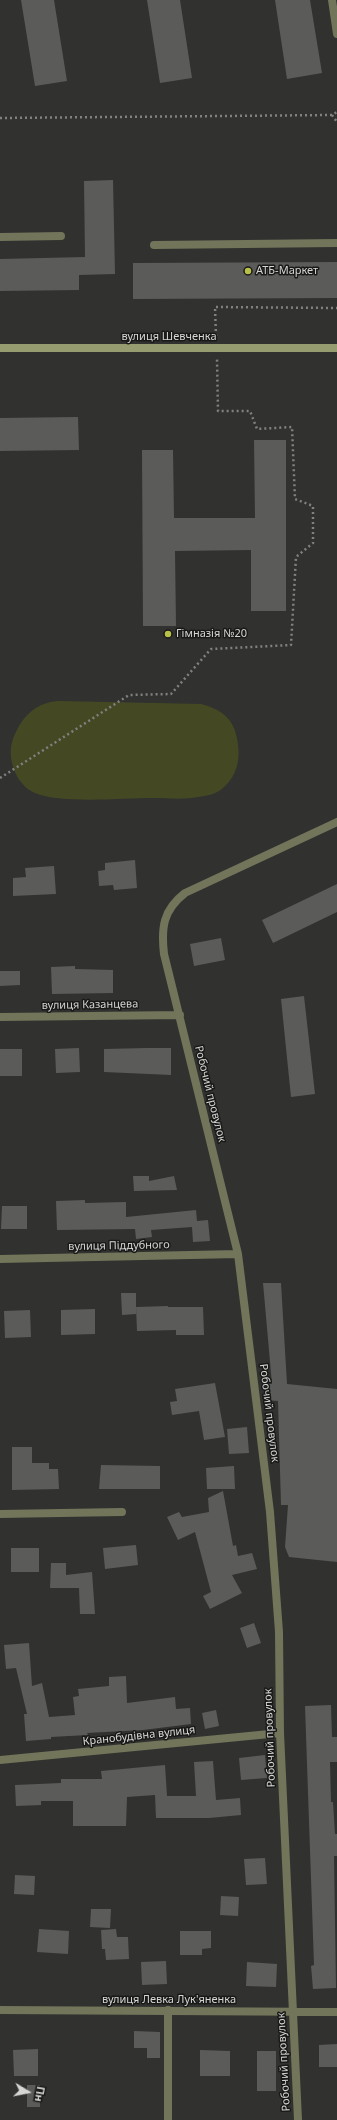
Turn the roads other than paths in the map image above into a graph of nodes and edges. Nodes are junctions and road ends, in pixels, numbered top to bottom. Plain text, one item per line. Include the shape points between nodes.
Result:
1 (332, 0) edge
2 (337, 34) edge
3 (61, 236) dead end
4 (0, 237) edge
5 (337, 243) edge
6 (154, 245) dead end
7 (0, 348) edge
8 (337, 348) edge
9 (337, 822) edge
10 (180, 1015) junction
11 (0, 1017) edge
12 (238, 1254) junction
13 (0, 1259) edge
14 (122, 1512) dead end
15 (0, 1514) edge
16 (280, 1733) junction
17 (0, 1760) edge
18 (0, 2010) edge
19 (168, 2010) junction
20 (293, 2011) junction
21 (337, 2012) edge
22 (168, 2120) edge
23 (298, 2120) edge

1 - 2 street
3 - 4 street
5 - 6 street
7 - 8 street, вулиця Шевченка
9 - 10 street, Робочий провулок via 185,893 176,901 167,916 162,932 164,954
10 - 11 street, вулиця Казанцева
10 - 12 street, Робочий провулок
12 - 13 street, вулиця Піддубного
12 - 16 street, Робочий провулок via 270,1512 279,1632
14 - 15 street
16 - 17 street, Кранобудівна вулиця
16 - 20 street, Робочий провулок
18 - 19 street, вулиця Левка Лук'яненка
19 - 20 street, вулиця Левка Лук'яненка
19 - 22 street
20 - 21 street, вулиця Левка Лук'яненка
20 - 23 street, Робочий провулок

